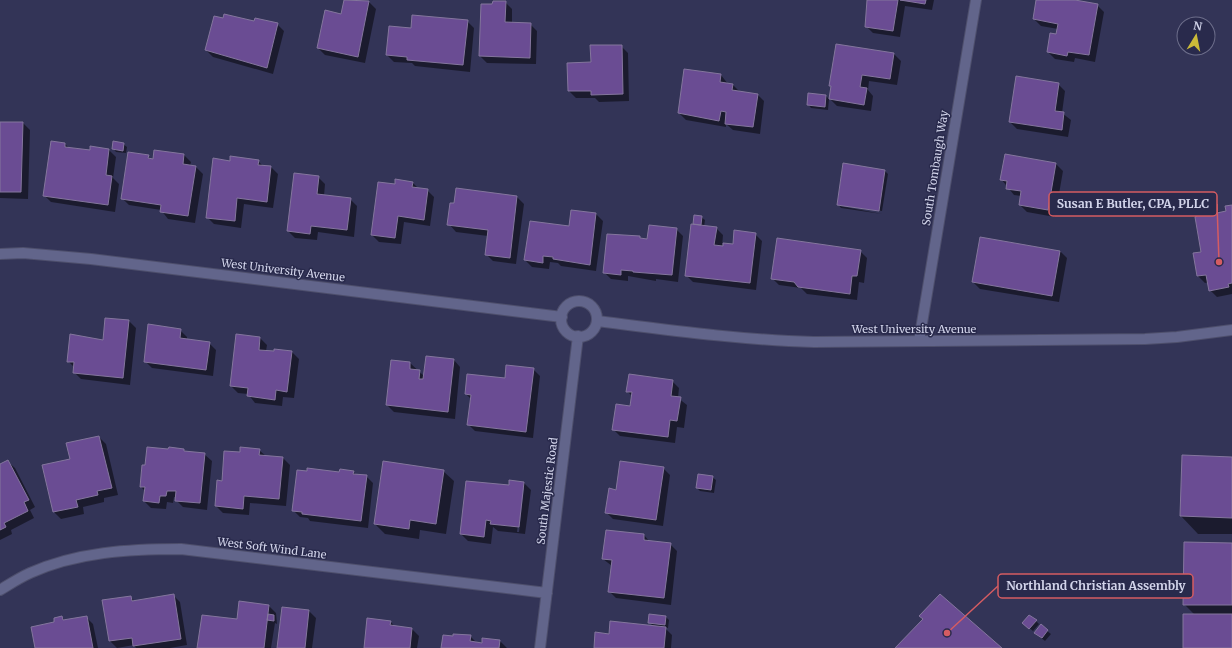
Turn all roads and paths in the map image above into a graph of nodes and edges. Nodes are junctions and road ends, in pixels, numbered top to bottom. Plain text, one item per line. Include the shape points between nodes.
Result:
1 (976, 0) edge
2 (0, 254) edge
3 (562, 316) junction
4 (597, 321) junction
5 (1232, 330) edge
6 (578, 336) junction
7 (919, 341) junction
8 (0, 590) edge
9 (547, 594) junction
10 (540, 648) edge

1 - 7 street, South Tombaugh Way
2 - 3 street, West University Avenue via 23,253 91,259
3 - 4 street via 568,305 582,301 590,304 596,311
3 - 6 street via 566,330
4 - 6 street via 591,332
4 - 7 street, West University Avenue via 770,341
5 - 7 street, West University Avenue via 1144,339
6 - 9 street, South Majestic Road
8 - 9 street, West Soft Wind Lane via 30,573 98,553 131,549 181,549
9 - 10 street, South Majestic Road

